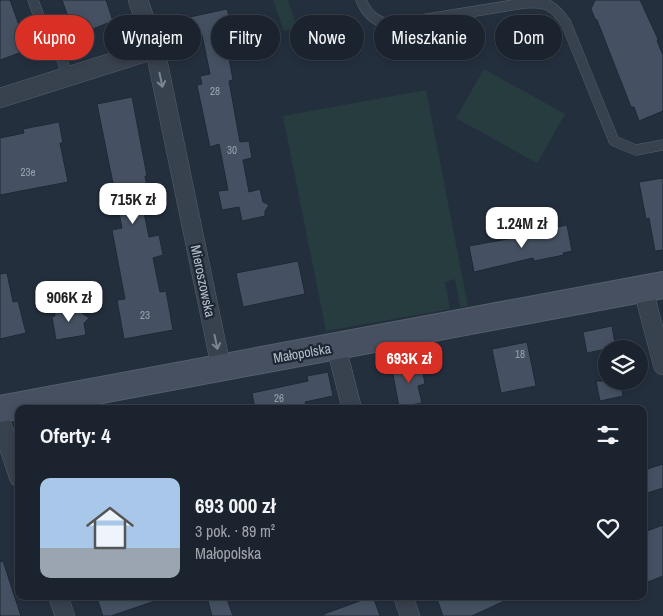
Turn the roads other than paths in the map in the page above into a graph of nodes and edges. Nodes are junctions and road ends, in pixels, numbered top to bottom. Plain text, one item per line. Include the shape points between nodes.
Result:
1 (33, 0) edge
2 (138, 0) edge
3 (361, 0) edge
4 (143, 15) edge
5 (120, 60) edge
6 (157, 60) edge
7 (68, 76) junction
8 (0, 98) edge
9 (663, 145) edge
10 (653, 287) edge
11 (336, 346) junction
12 (663, 365) edge
13 (221, 367) junction
14 (21, 405) edge
15 (351, 405) edge
16 (15, 406) edge
17 (0, 409) edge
18 (0, 420) edge
19 (15, 465) edge
20 (59, 600) edge
21 (404, 600) edge
22 (65, 616) edge
23 (410, 616) edge

1 - 7 lane via 47,38
2 - 4 street, Mieroszowska
3 - 9 lane via 370,16 390,25 525,3 545,3 566,24 614,141 636,150
5 - 7 street
6 -> 13 street, Mieroszowska
7 - 8 street
10 - 11 street, Małopolska
10 - 12 street
11 - 13 street, Małopolska
11 - 15 street
13 - 14 street, Małopolska
16 - 17 street, Małopolska
18 - 19 street
20 - 22 street
21 - 23 street

